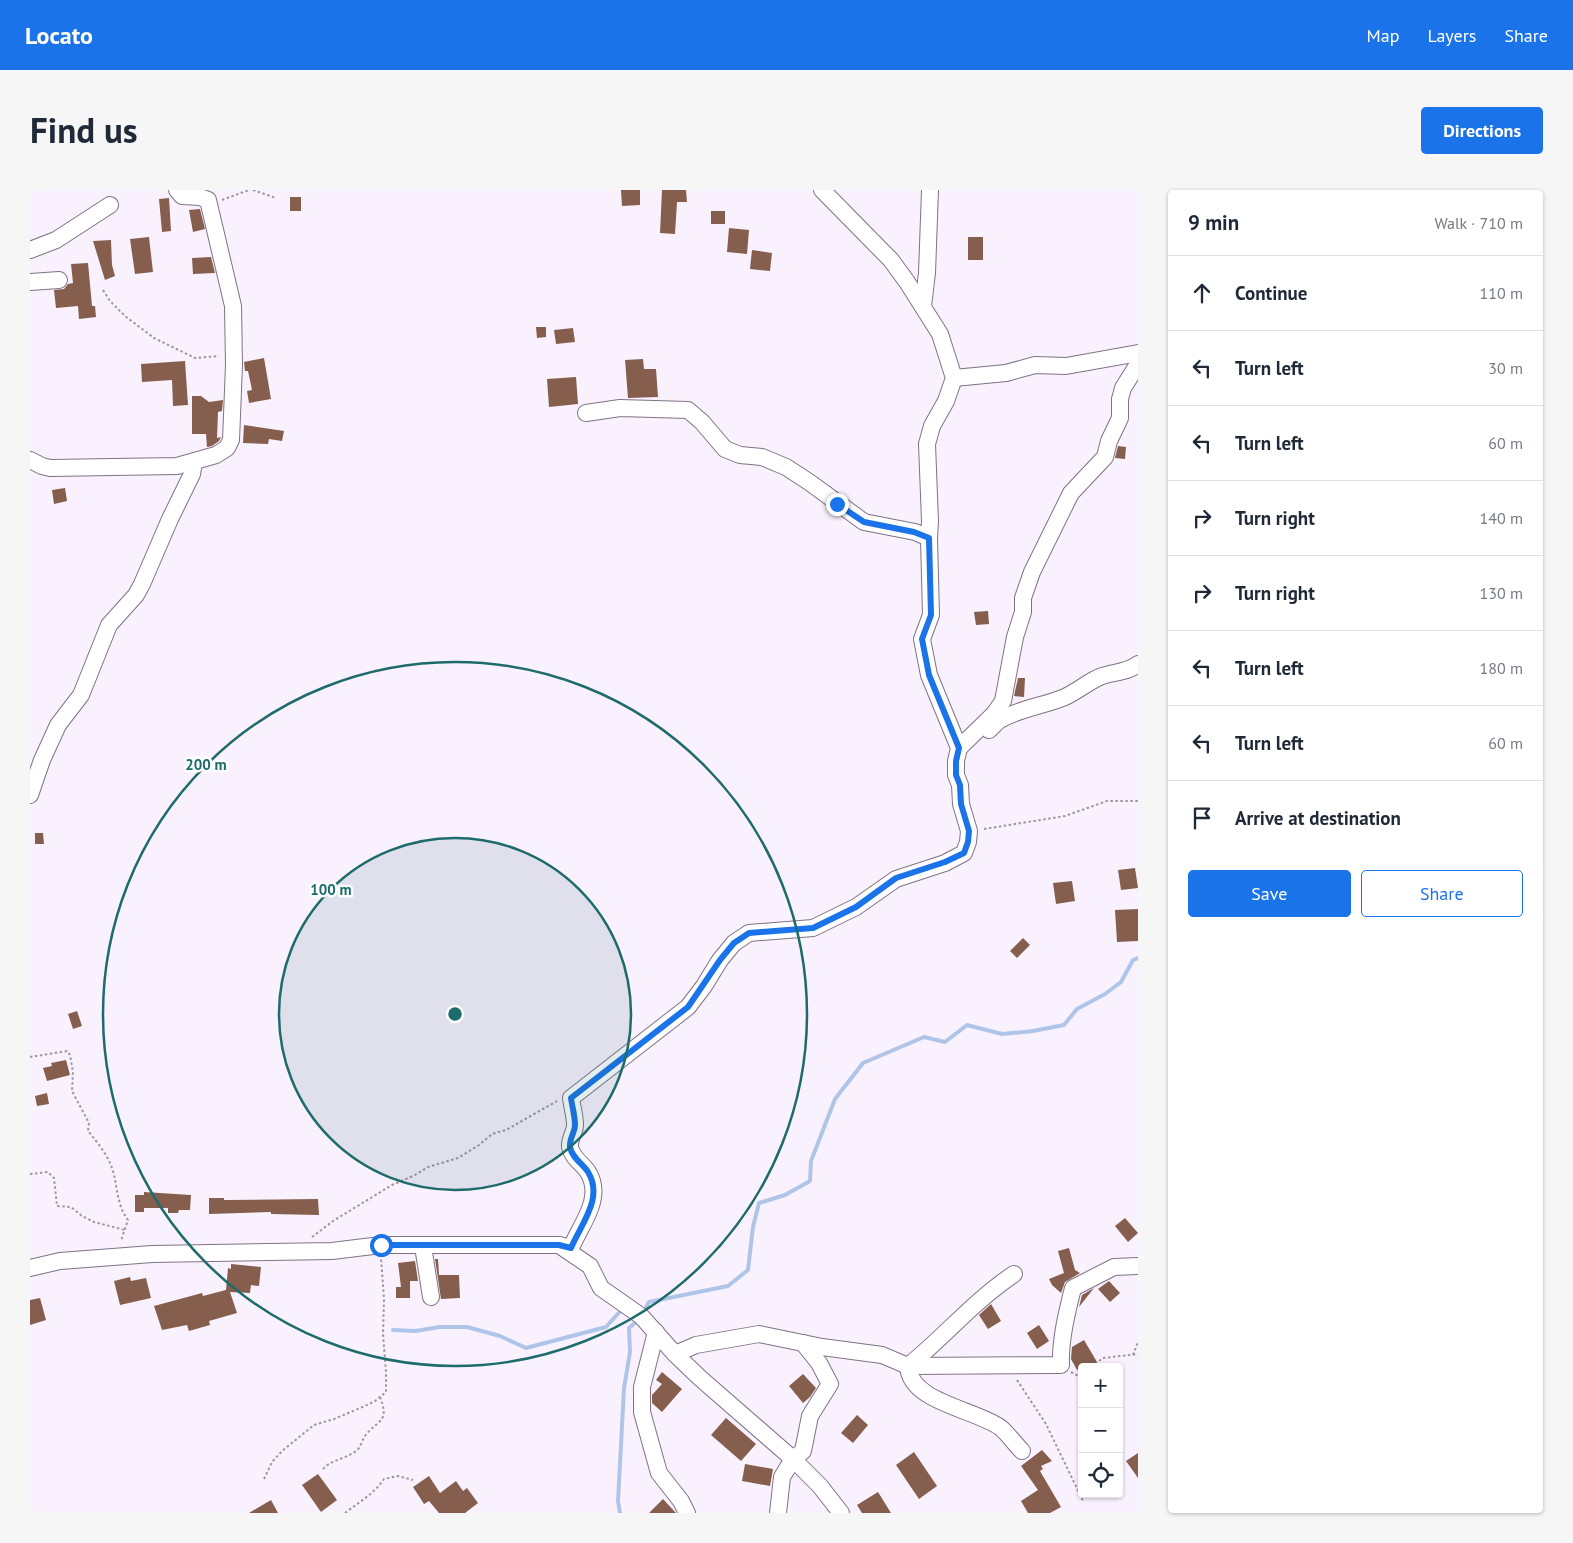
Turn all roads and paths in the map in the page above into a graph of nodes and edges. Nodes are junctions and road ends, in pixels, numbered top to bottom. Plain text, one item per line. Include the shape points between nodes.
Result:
1 (176, 190) edge
2 (249, 190) edge
3 (253, 190) edge
4 (822, 190) edge
5 (930, 190) edge
6 (276, 198) dead end
7 (208, 200) junction
8 (110, 205) dead end
9 (30, 250) edge
10 (59, 280) dead end
11 (30, 282) edge
12 (103, 290) dead end
13 (923, 306) junction
14 (1138, 353) edge
15 (234, 355) junction
16 (1138, 364) edge
17 (954, 378) junction
18 (586, 413) dead end
19 (30, 460) edge
20 (194, 462) junction
21 (929, 538) junction
22 (1138, 664) edge
23 (959, 748) junction
24 (30, 795) edge
25 (1138, 802) edge
26 (969, 831) junction
27 (30, 1058) edge
28 (571, 1098) junction
29 (30, 1174) edge
30 (125, 1230) junction
31 (381, 1245) junction
32 (559, 1245) junction
33 (423, 1246) junction
34 (291, 1250) junction
35 (119, 1256) junction
36 (1138, 1266) edge
37 (30, 1268) edge
38 (1014, 1274) dead end
39 (431, 1297) dead end
40 (656, 1332) junction
41 (1138, 1342) edge
42 (803, 1343) junction
43 (675, 1354) junction
44 (1138, 1354) edge
45 (1133, 1355) junction
46 (1096, 1363) edge
47 (908, 1366) junction
48 (1007, 1366) junction
49 (380, 1397) junction
50 (1022, 1451) dead end
51 (793, 1458) junction
52 (323, 1469) dead end
53 (264, 1479) dead end
54 (413, 1480) dead end
55 (1083, 1501) dead end
56 (345, 1513) edge
57 (688, 1513) edge
58 (778, 1513) edge
59 (841, 1513) edge

1 - 7 street via 182,196
2 - 7 path via 222,200
3 - 6 path
4 - 13 street via 891,260
5 - 13 street
7 - 15 street via 232,306
8 - 9 street via 56,240
10 - 11 street
12 - 15 path via 125,316 154,338 195,358
13 - 17 street via 940,334
14 - 17 street via 1066,366 1036,365 1006,373
15 - 20 street via 231,440 227,448 216,455
16 - 23 street via 1123,388 1120,418 1105,457 1071,494 1032,572 1014,636 1003,701
17 - 21 street via 927,444
18 - 21 street via 620,408 688,410 725,449 740,455 762,457 786,467 864,522
19 - 20 street via 57,468 177,466
20 - 24 street via 192,474 142,584 109,625 81,695 58,725
21 - 23 street via 931,615 922,639 925,660
22 - 23 street via 1130,670 1093,680 1048,704 999,720 976,740
23 - 26 street via 956,775
25 - 26 path via 1107,801 1065,816
26 - 28 street via 964,853 896,878 856,907 813,928 749,933 734,943 688,1007
27 - 30 path via 61,1051 70,1055 72,1091 89,1123 88,1131 111,1166 118,1202 128,1220
28 - 32 street via 575,1126 570,1148 588,1172 595,1193 571,1248
28 - 34 path via 542,1108 506,1130 492,1134 458,1158 428,1167 416,1176 392,1185
29 - 30 path via 48,1172 54,1178 57,1206 71,1207 94,1222
30 - 35 path
31 - 33 street
31 - 34 street via 332,1251
31 - 49 path via 386,1392
32 - 33 street
32 - 40 street via 590,1266 601,1288 641,1316
33 - 39 street
34 - 35 street
35 - 37 street via 60,1261
36 - 48 street via 1114,1267 1073,1288 1061,1365
38 - 47 street via 976,1303
40 - 43 street
40 - 57 street via 642,1387 642,1412 659,1473
41 - 45 path
42 - 43 street via 759,1334 696,1346
42 - 47 street via 882,1355
42 - 51 street via 830,1384 810,1416 803,1451
43 - 51 street
44 - 45 path
45 - 46 path via 1103,1358
47 - 48 street
47 - 50 street via 908,1374 920,1389 1000,1428
48 - 55 path via 1046,1424
49 - 52 path via 383,1416 363,1438 358,1449
49 - 53 path via 314,1425 282,1451
51 - 58 street via 782,1477
51 - 59 street
54 - 56 path via 398,1476 384,1479 365,1500

